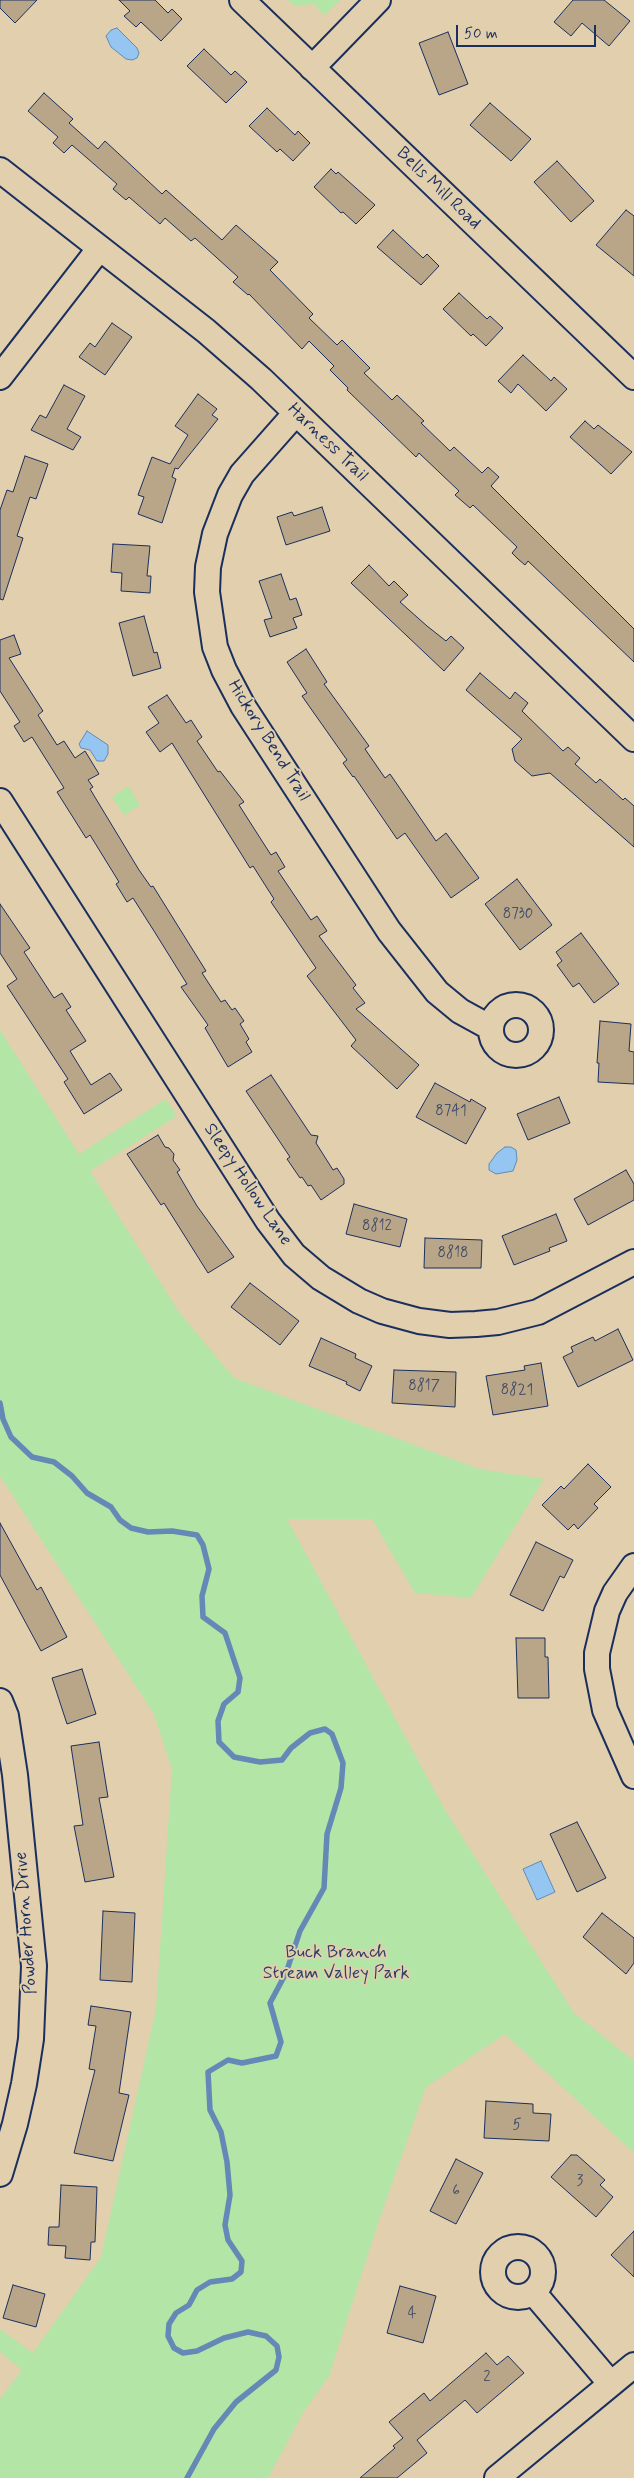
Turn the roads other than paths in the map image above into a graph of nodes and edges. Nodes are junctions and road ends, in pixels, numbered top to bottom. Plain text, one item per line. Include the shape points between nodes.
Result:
1 (242, 0) edge
2 (378, 0) edge
3 (312, 68) junction
4 (0, 170) edge
5 (99, 249) junction
6 (0, 377) edge
7 (634, 377) edge
8 (295, 414) junction
9 (634, 739) edge
10 (0, 801) edge
11 (491, 1028) dead end
12 (634, 1262) edge
13 (634, 1566) edge
14 (0, 1701) edge
15 (7, 1776) edge
16 (634, 1776) edge
17 (0, 2174) edge
18 (533, 2292) dead end
19 (634, 2364) edge
20 (612, 2384) junction
21 (497, 2478) edge

1 - 3 street, Bells Mill Road
2 - 3 street
3 - 7 street, Bells Mill Road
4 - 5 street, Harness Trail
5 - 6 street
5 - 8 street, Harness Trail via 206,331
8 - 9 street, Harness Trail
8 - 11 street, Hickory Bend Trail via 242,474 214,534 207,592 215,647 238,698 394,938 437,992 460,1011
10 - 12 street, Sleepy Hollow Lane via 268,1221 294,1255 321,1278 382,1311 419,1321 476,1324 538,1312
13 - 16 street via 607,1611 597,1653 597,1669 605,1710
14 - 15 street, Powder Horn Drive via 6,1716
15 - 17 street, Powder Horn Drive via 34,1966 31,2039 15,2124
18 - 20 street
19 - 20 street
20 - 21 street

